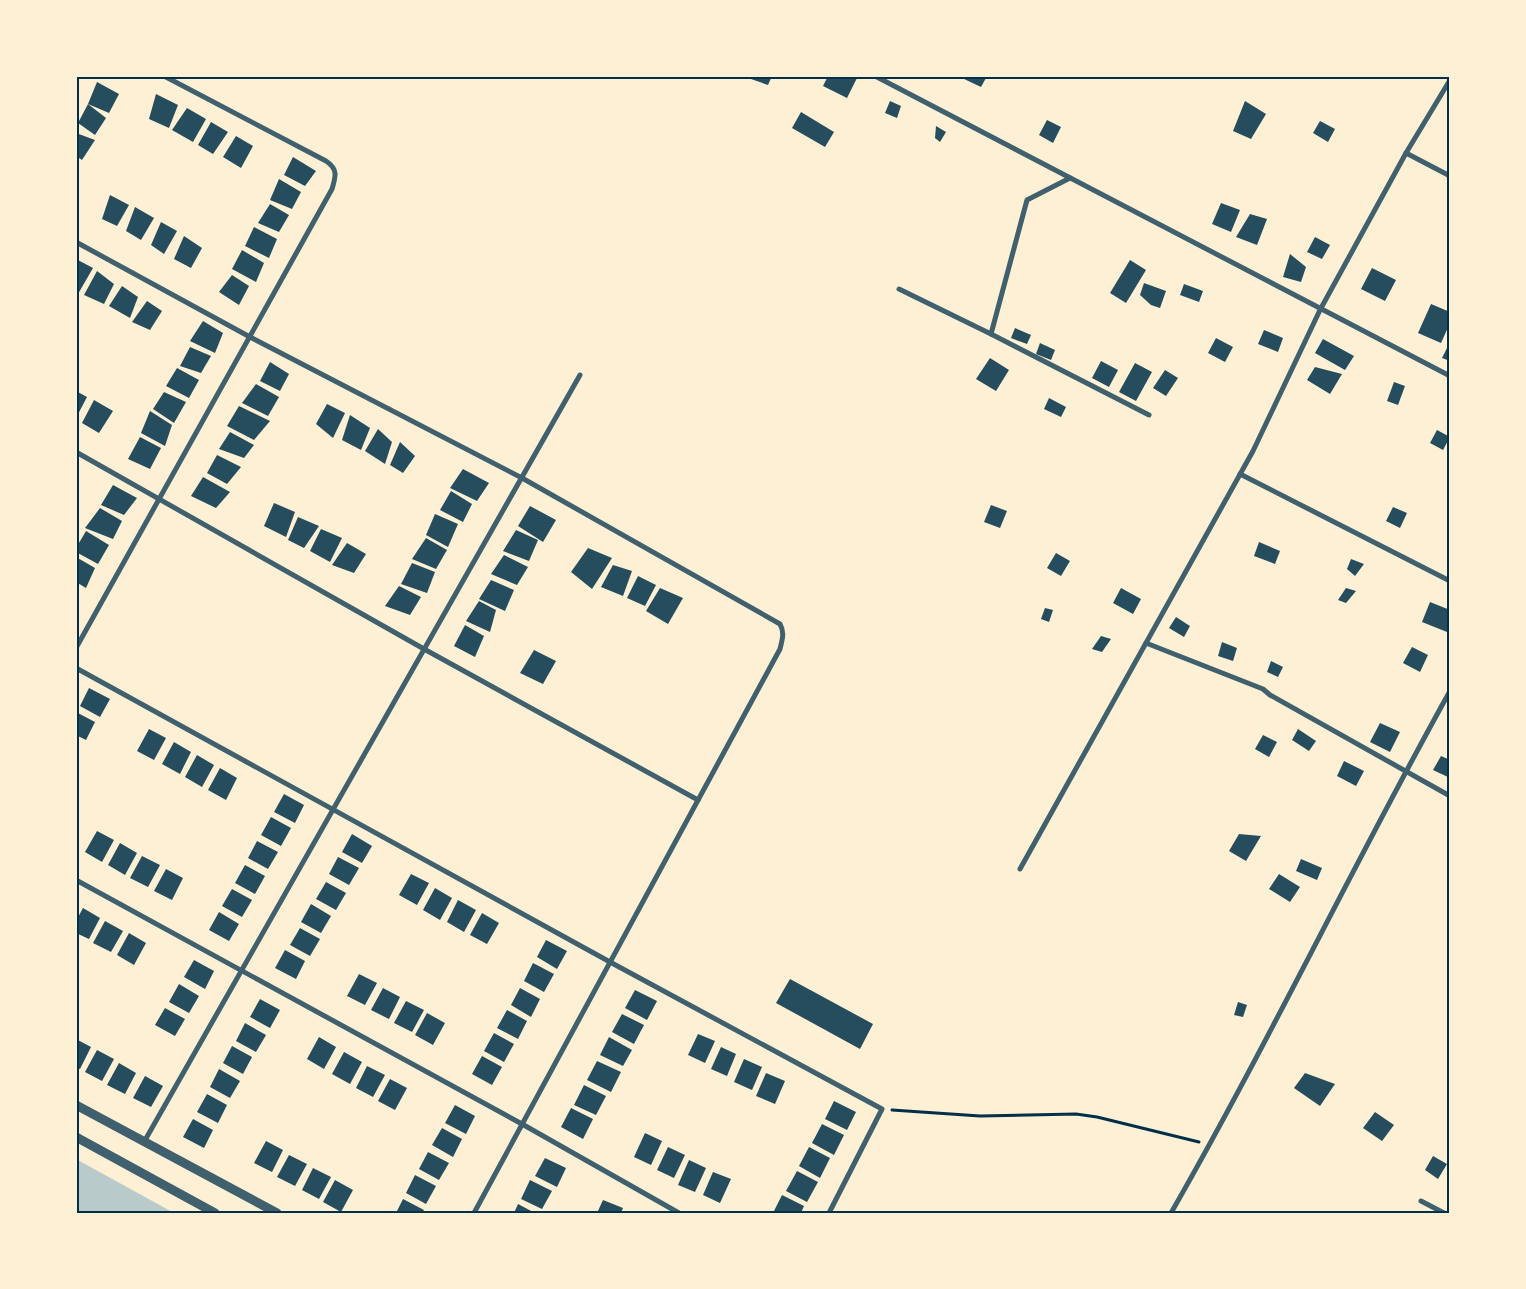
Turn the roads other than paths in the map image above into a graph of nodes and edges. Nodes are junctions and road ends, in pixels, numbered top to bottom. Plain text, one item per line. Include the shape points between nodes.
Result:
1 (164, 76) edge
2 (875, 76) edge
3 (1450, 80) edge
4 (1406, 154) junction
5 (1450, 176) edge
6 (1070, 178) junction
7 (76, 242) edge
8 (899, 289) dead end
9 (1320, 310) junction
10 (991, 334) junction
11 (250, 337) junction
12 (580, 375) dead end
13 (1450, 376) edge
14 (1149, 415) dead end
15 (76, 452) edge
16 (1240, 474) junction
17 (522, 478) junction
18 (160, 498) junction
19 (1450, 581) edge
20 (1146, 642) junction
21 (76, 648) edge
22 (424, 649) junction
23 (76, 668) edge
24 (1450, 691) edge
25 (1405, 771) junction
26 (1450, 796) edge
27 (698, 800) junction
28 (334, 809) junction
29 (1020, 869) dead end
30 (76, 880) edge
31 (610, 962) junction
32 (241, 972) junction
33 (76, 1105) edge
34 (522, 1124) junction
35 (76, 1137) edge
36 (144, 1142) junction
37 (1421, 1201) dead end
38 (215, 1213) edge
39 (277, 1213) edge
40 (474, 1213) edge
41 (679, 1213) edge
42 (829, 1213) edge
43 (1171, 1213) edge
44 (1444, 1213) edge

1 - 11 street via 326,161 335,171 332,189
2 - 6 street
3 - 4 street
4 - 5 street
4 - 9 street
6 - 9 street
6 - 10 street via 1027,200
7 - 11 street
8 - 10 street
9 - 13 street
9 - 16 street
10 - 14 street
11 - 17 street
11 - 18 street
12 - 17 street
15 - 18 street
16 - 19 street
16 - 20 street
17 - 22 street
17 - 27 street via 780,624 783,636 780,649
18 - 21 street
18 - 22 street
20 - 25 street via 1262,689
20 - 29 street
22 - 27 street
22 - 28 street
23 - 28 street
24 - 25 street
25 - 26 street
25 - 43 street via 1210,1145
27 - 31 street
28 - 31 street
28 - 32 street
30 - 32 street
31 - 34 street
31 - 42 street via 882,1109
32 - 34 street
32 - 36 street
33 - 36 street
34 - 40 street
34 - 41 street
35 - 38 street
36 - 39 street
37 - 44 street

